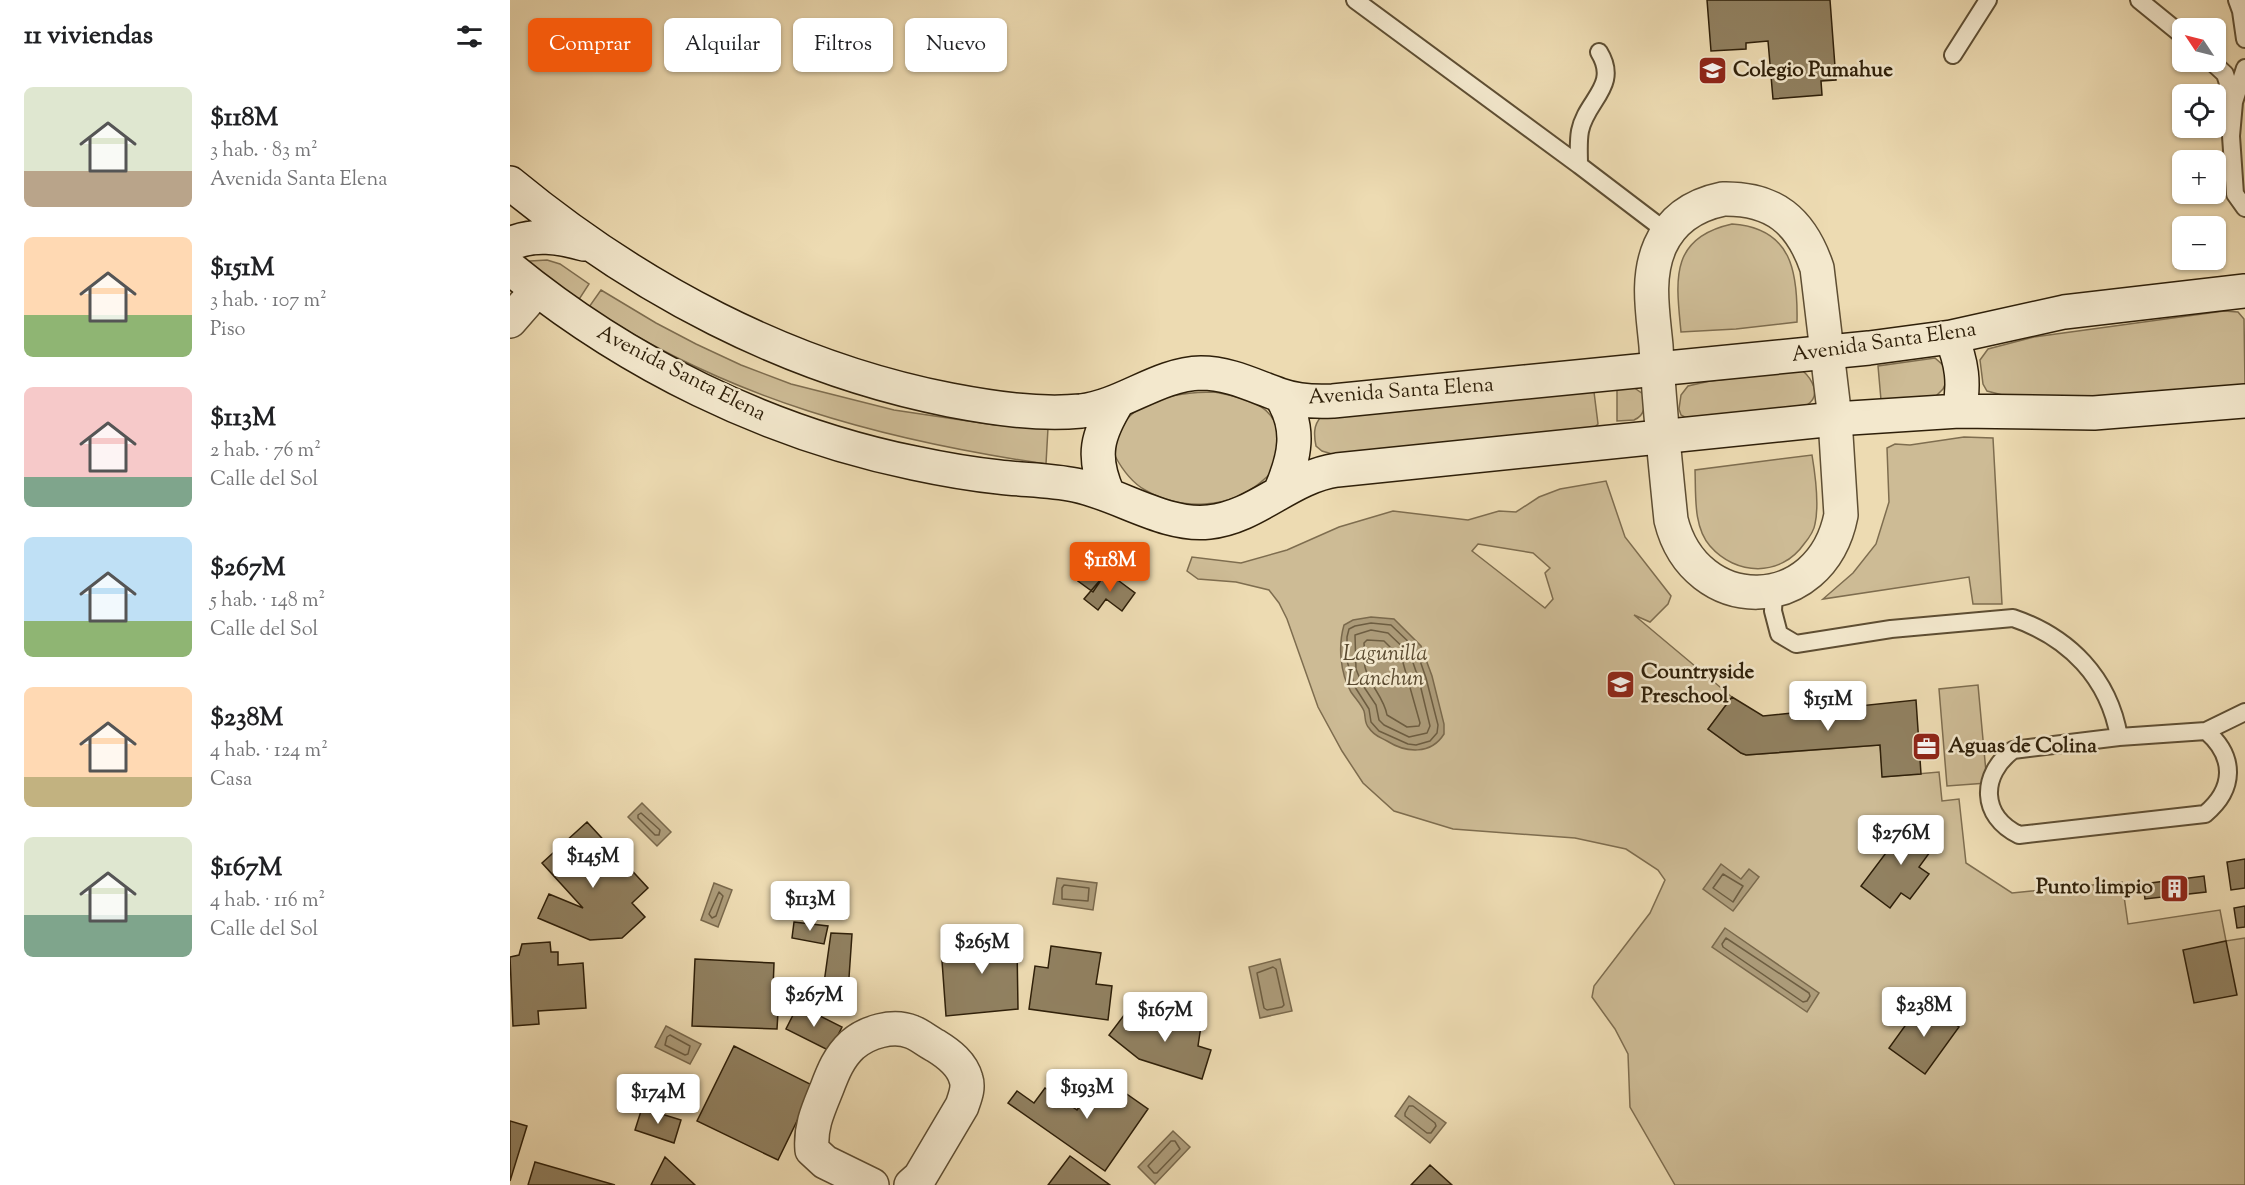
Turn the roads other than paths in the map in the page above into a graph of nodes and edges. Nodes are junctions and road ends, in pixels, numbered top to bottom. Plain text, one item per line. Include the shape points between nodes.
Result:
1 (1355, 0) edge
2 (1988, 0) edge
3 (2139, 0) edge
4 (2237, 0) edge
5 (2172, 27) edge
6 (2245, 39) edge
7 (1599, 52) dead end
8 (1953, 55) dead end
9 (2245, 68) edge
10 (2223, 72) edge
11 (2234, 102) junction
12 (1580, 165) junction
13 (510, 183) edge
14 (2245, 208) edge
15 (1667, 232) junction
16 (510, 244) edge
17 (591, 246) junction
18 (510, 268) edge
19 (537, 290) junction
20 (2245, 291) edge
21 (510, 321) edge
22 (1951, 337) junction
23 (1827, 353) junction
24 (1657, 369) junction
25 (1280, 395) junction
26 (2245, 400) edge
27 (1118, 402) junction
28 (1959, 411) junction
29 (1835, 419) junction
30 (1663, 437) junction
31 (1280, 492) junction
32 (1108, 494) junction
33 (1774, 591) junction
34 (2245, 712) edge
35 (2206, 731) junction
36 (2119, 737) junction
37 (872, 1185) edge
38 (911, 1185) edge

1 - 12 lane
2 - 8 lane
3 - 5 lane
4 - 6 lane
7 - 12 lane via 1606,63 1607,78 1580,129
9 - 11 lane
10 - 11 lane
11 - 14 lane via 2232,169 2235,194
12 - 15 lane
13 - 17 street, Avenida Santa Elena
15 - 23 street via 1693,208 1723,199 1756,201 1788,219 1802,234 1817,268
15 - 24 street via 1652,278
16 - 17 street via 545,237
17 - 27 street, Avenida Santa Elena via 712,317 809,360 868,380 957,402 1029,411 1081,411
18 - 19 street, Avenida Santa Elena
19 - 21 street
19 - 32 street, Avenida Santa Elena via 635,356 743,410 798,431 912,463 1073,485
20 - 22 street, Avenida Santa Elena via 2064,312
22 - 23 street, Avenida Santa Elena
22 - 28 street via 1963,375
23 - 24 street, Avenida Santa Elena
23 - 29 street
24 - 25 street, Avenida Santa Elena via 1333,401
24 - 30 street
25 - 27 street, Avenida Santa Elena via 1222,375 1198,373 1162,382
25 - 31 street via 1290,413 1295,439 1290,469
26 - 28 street, Avenida Santa Elena via 2094,413
27 - 32 street via 1100,436 1097,453
28 - 29 street, Avenida Santa Elena
29 - 30 street, Avenida Santa Elena
29 - 33 street via 1838,530 1814,570 1790,586
30 - 31 street, Avenida Santa Elena via 1337,470 1308,477
30 - 33 street via 1671,520 1685,555 1699,570 1734,589
31 - 32 street, Avenida Santa Elena via 1233,518 1207,523 1159,516
33 - 36 lane via 1773,611 1779,634 1796,645 1891,629 2013,618 2031,624 2062,642 2095,676 2116,719
34 - 35 lane
35 - 36 lane
35 - 36 lane via 2224,752 2228,775 2221,797 2205,814 2019,835 2008,830 1994,813 1989,792 1993,771 2013,750
37 - 38 street via 825,1162 812,1150 811,1133 837,1064 845,1053 872,1033 895,1029 912,1031 947,1053 967,1081 962,1106 920,1177

